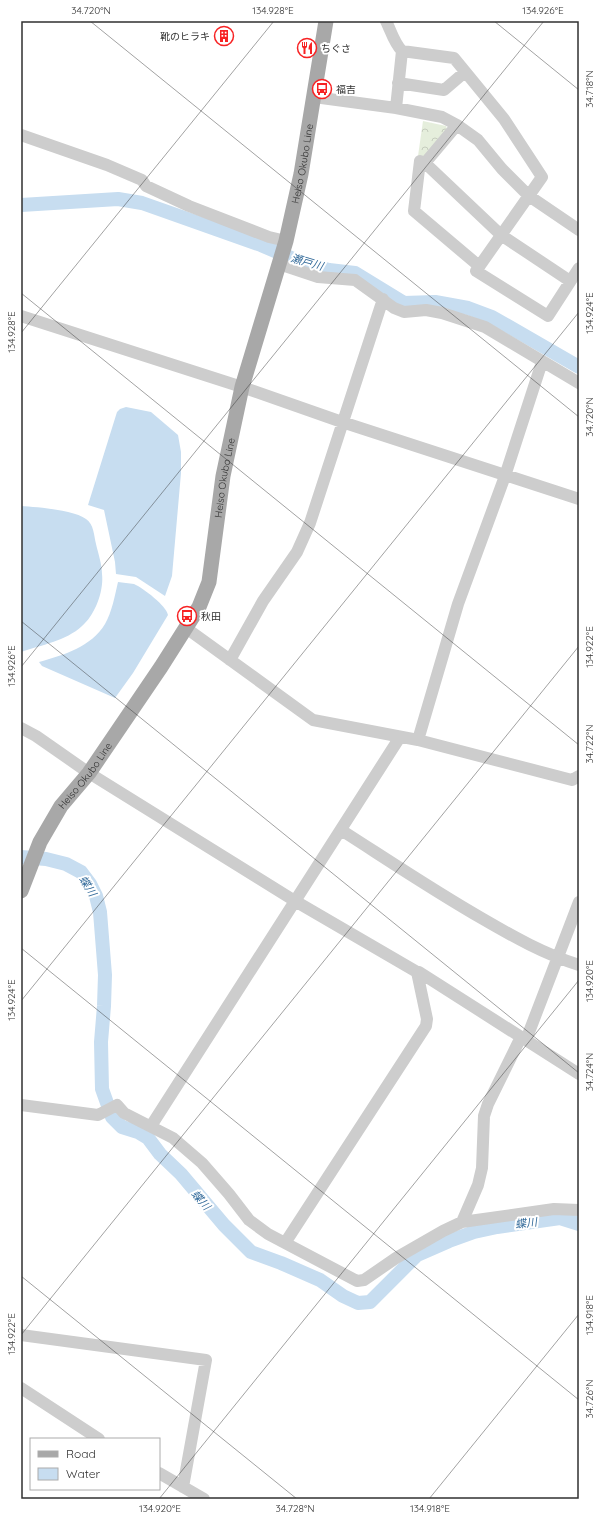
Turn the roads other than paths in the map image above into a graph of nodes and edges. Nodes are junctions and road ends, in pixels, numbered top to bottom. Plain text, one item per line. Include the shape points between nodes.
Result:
1 (326, 21) edge
2 (386, 21) edge
3 (402, 51) junction
4 (465, 72) junction
5 (398, 83) junction
6 (314, 97) junction
7 (396, 108) junction
8 (457, 125) junction
9 (21, 135) edge
10 (425, 163) junction
11 (529, 196) junction
12 (579, 230) edge
13 (502, 236) junction
14 (282, 254) junction
15 (479, 266) junction
16 (579, 268) edge
17 (570, 281) junction
18 (383, 299) junction
19 (21, 316) edge
20 (542, 362) junction
21 (579, 383) edge
22 (242, 387) junction
23 (342, 422) junction
24 (505, 476) junction
25 (579, 499) edge
26 (186, 628) junction
27 (230, 660) junction
28 (21, 728) edge
29 (400, 737) junction
30 (418, 740) junction
31 (90, 773) junction
32 (579, 776) edge
33 (341, 830) junction
34 (21, 891) edge
35 (295, 901) junction
36 (579, 902) edge
37 (557, 958) junction
38 (579, 965) edge
39 (417, 972) junction
40 (526, 1040) junction
41 (579, 1074) edge
42 (21, 1105) edge
43 (151, 1126) junction
44 (579, 1210) edge
45 (462, 1222) junction
46 (285, 1243) junction
47 (21, 1335) edge
48 (21, 1388) edge
49 (97, 1438) edge
50 (160, 1474) edge
51 (183, 1487) junction
52 (204, 1499) edge

1 - 6 main road, Heiso Okubo Line
2 - 3 street via 397,46
3 - 4 street via 454,58
3 - 5 street
4 - 5 street via 444,90
4 - 11 street via 504,119 542,177
5 - 7 street
6 - 7 street
6 - 14 main road, Heiso Okubo Line via 301,174
7 - 8 street via 442,117
8 - 10 street
8 - 11 street via 478,140
9 - 14 street via 107,165 142,180 146,186 189,206 269,237
10 - 13 street
10 - 15 street via 420,161 414,211
11 - 12 street
11 - 13 street
13 - 15 street
13 - 17 street
14 - 18 street via 318,277 355,280
14 - 22 main road, Heiso Okubo Line
15 - 17 street via 476,270 548,316
16 - 17 street
18 - 20 street via 404,312 426,310 485,327
18 - 23 street
19 - 22 street
20 - 21 street
20 - 24 street
22 - 23 street
22 - 26 main road, Heiso Okubo Line via 223,476 209,582 199,607
23 - 24 street
23 - 27 street via 310,523 297,552 263,601
24 - 25 street
24 - 30 street via 458,604
26 - 27 street
26 - 31 main road, Heiso Okubo Line
27 - 29 street via 313,720
28 - 31 street
29 - 30 street
29 - 33 street
30 - 32 street via 572,780
31 - 34 main road, Heiso Okubo Line via 61,806 38,848
31 - 35 street
33 - 35 street
33 - 37 street via 455,903 520,941
35 - 39 street
35 - 43 street
36 - 37 street
37 - 38 street
37 - 40 street
39 - 40 street
39 - 46 street via 427,1019 426,1026
40 - 41 street
40 - 45 street via 520,1039 488,1104 484,1116 482,1168 478,1185
42 - 43 street via 98,1115 117,1105 124,1114
43 - 46 street via 173,1138 202,1163 249,1220
44 - 45 street via 554,1209
45 - 46 street via 396,1258 364,1280 357,1281
47 - 51 street via 206,1360
48 - 49 street
50 - 51 street
51 - 52 street

